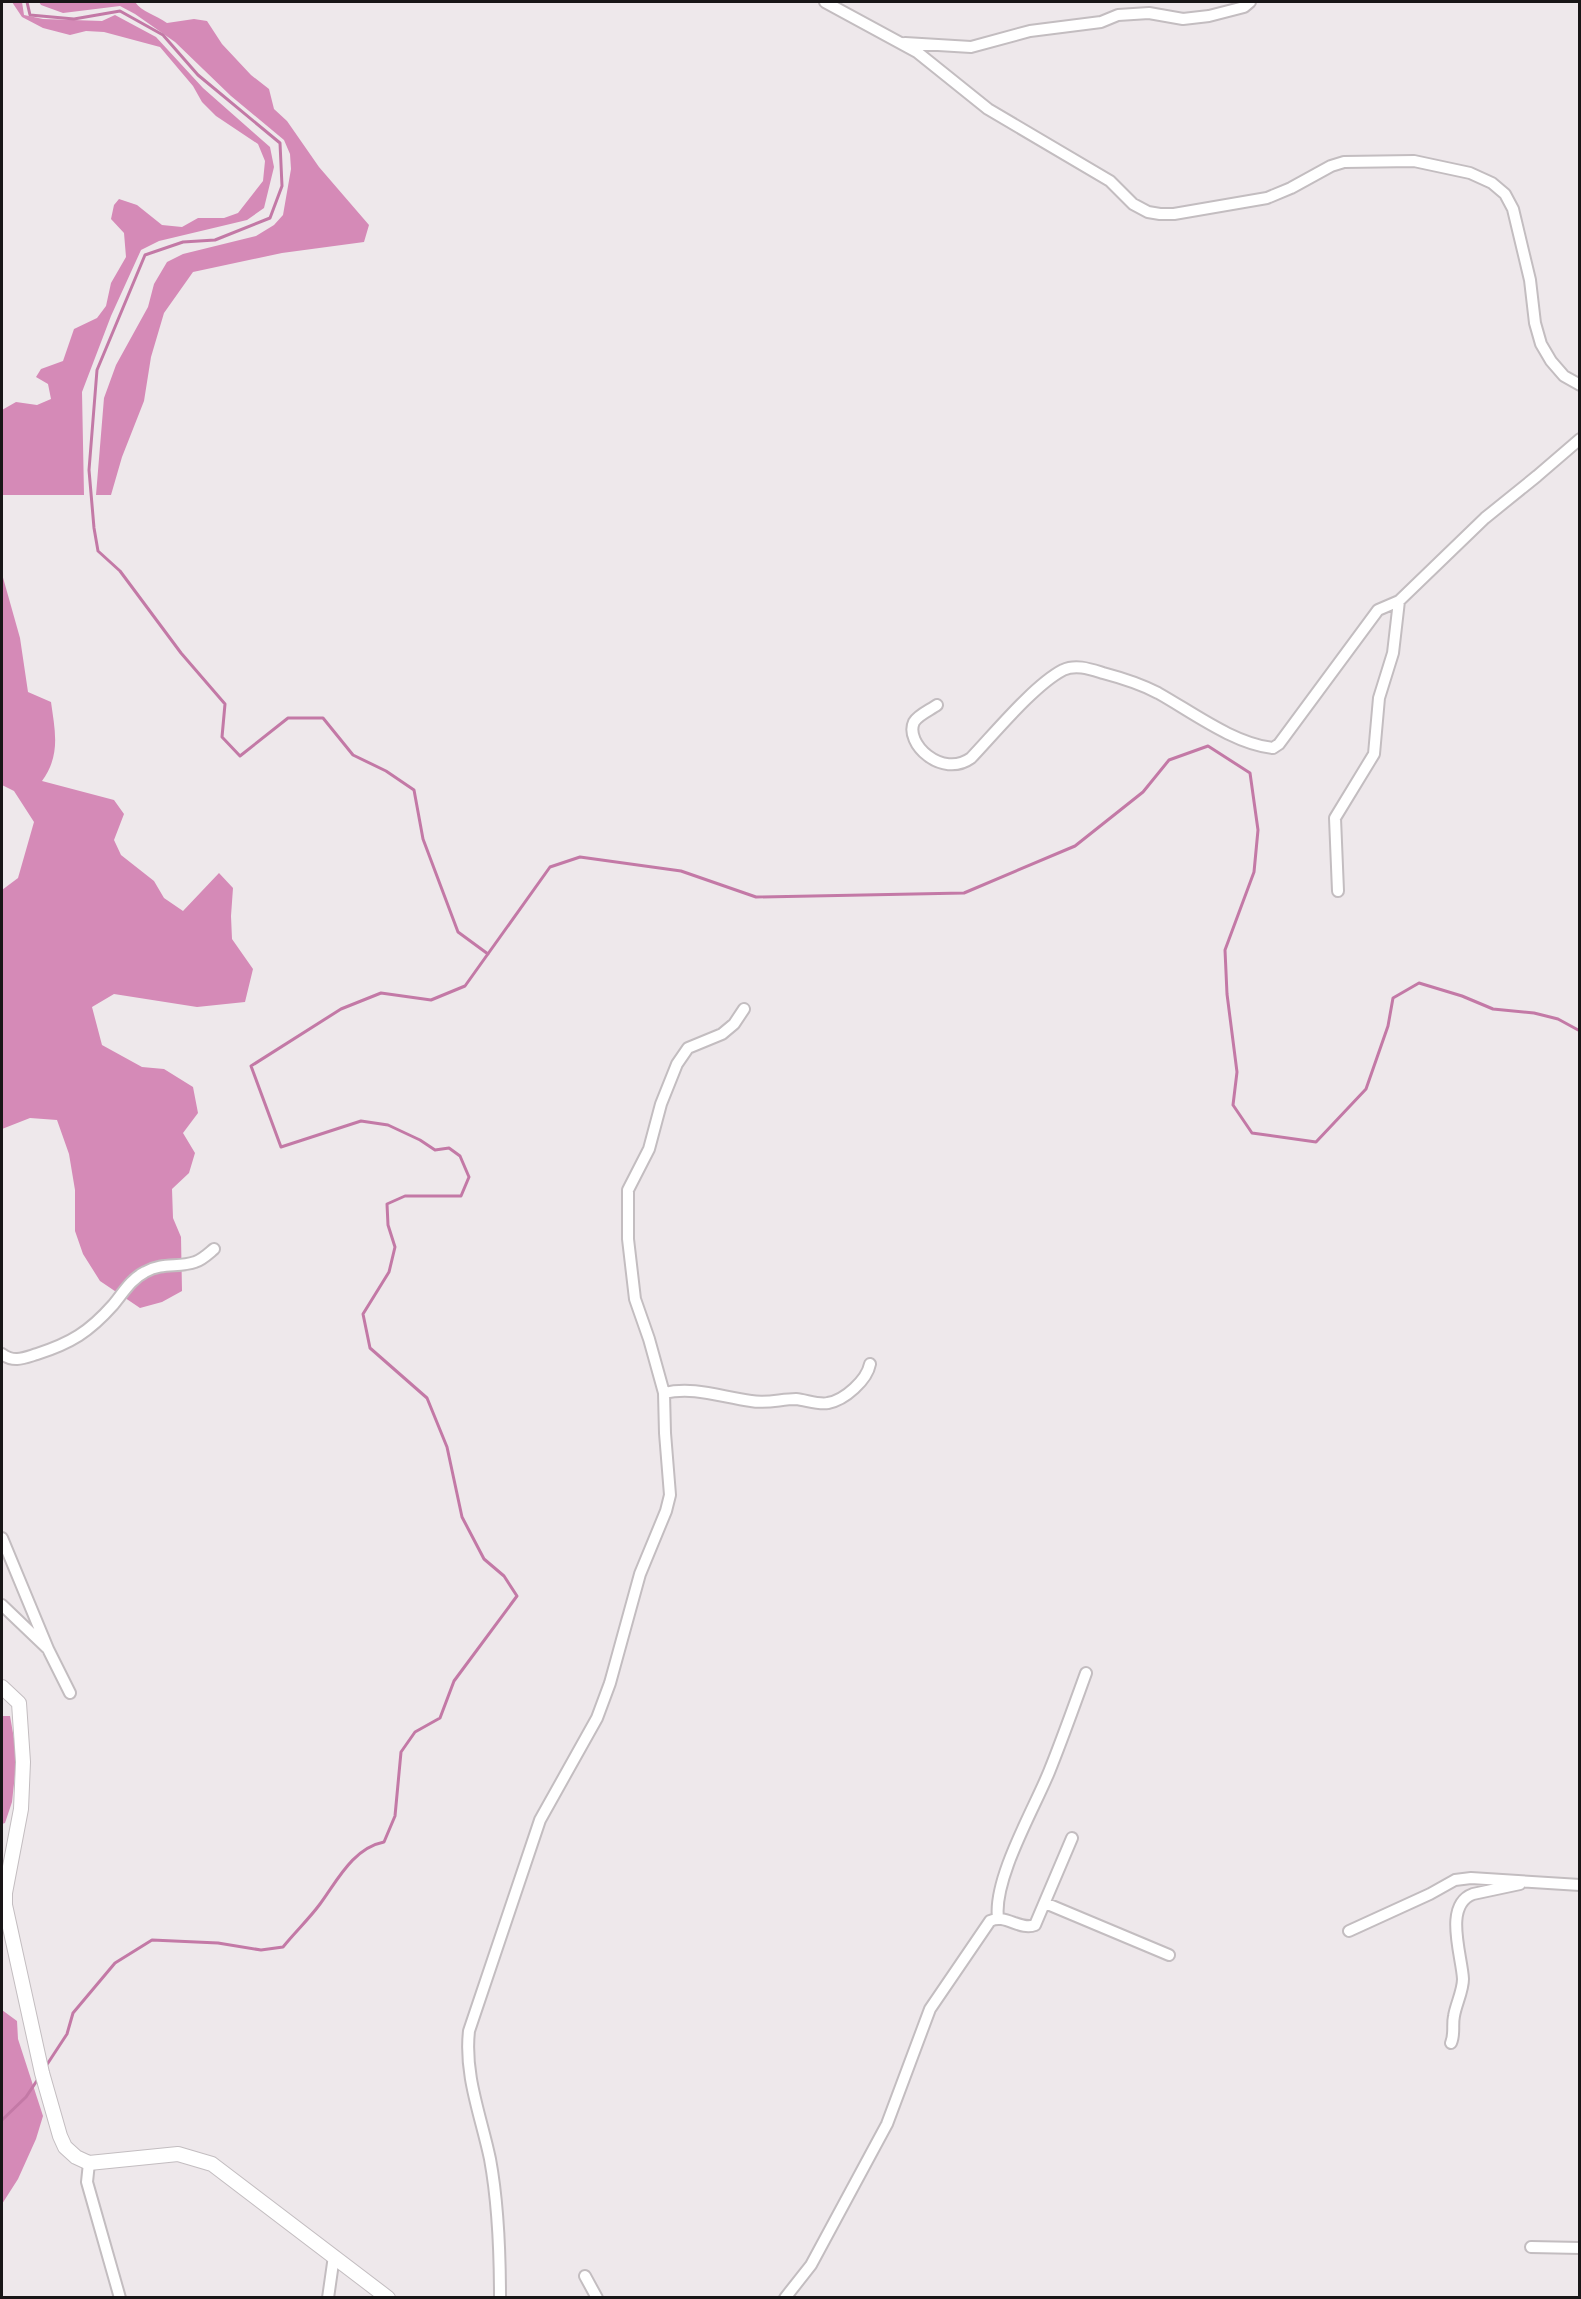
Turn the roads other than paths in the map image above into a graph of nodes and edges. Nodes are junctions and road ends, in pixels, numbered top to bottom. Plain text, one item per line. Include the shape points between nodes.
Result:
1 (825, 2) edge
2 (1250, 2) edge
3 (901, 43) junction
4 (1580, 385) edge
5 (1580, 439) edge
6 (1399, 601) junction
7 (937, 705) dead end
8 (1338, 891) dead end
9 (744, 1009) dead end
10 (214, 1249) dead end
11 (2, 1354) edge
12 (870, 1364) dead end
13 (664, 1394) junction
14 (3, 1543) edge
15 (2, 1605) edge
16 (48, 1649) junction
17 (1086, 1673) dead end
18 (2, 1687) edge
19 (70, 1693) dead end
20 (1072, 1838) dead end
21 (1525, 1883) junction
22 (1580, 1885) edge
23 (1045, 1903) junction
24 (998, 1918) junction
25 (1349, 1931) dead end
26 (1169, 1955) dead end
27 (1450, 2043) dead end
28 (89, 2163) junction
29 (1531, 2247) dead end
30 (1580, 2248) edge
31 (334, 2256) junction
32 (585, 2276) dead end
33 (120, 2298) edge
34 (328, 2298) edge
35 (388, 2298) edge
36 (500, 2298) edge
37 (597, 2298) edge
38 (785, 2298) edge

1 - 3 street
2 - 3 street via 1209,16 1183,19 1149,13 1118,15 1101,22 1030,31 971,47
3 - 4 street via 988,109 1110,181 1133,204 1148,212 1174,214 1267,198 1344,162 1414,161 1470,173 1492,183 1505,194 1513,209 1541,344 1564,376
5 - 6 street via 1485,518
6 - 7 street via 1378,610 1273,748 1216,728 1129,680 1071,667 1044,683 970,758 950,766 924,754 914,736 916,720
6 - 8 street via 1393,653 1379,698 1374,754 1335,818
9 - 13 street via 722,1034 688,1048 676,1064 649,1149 628,1190 628,1239 635,1299
10 - 11 street via 195,1262 161,1265 144,1272 77,1339 19,1360
12 - 13 street via 861,1382 829,1403 795,1399 768,1403 689,1390
13 - 36 street via 670,1495 666,1512 640,1574 597,1718 540,1820 469,2031 468,2065 490,2160
14 - 16 street
15 - 16 street
16 - 19 street
17 - 24 street via 1049,1772 1014,1849 998,1896
18 - 28 street via 19,1703 23,1762 21,1809 5,1905 60,2136 65,2147
20 - 23 street
21 - 22 street
21 - 25 street via 1455,1880
21 - 27 street via 1473,1894 1460,1903 1457,1948 1463,1982
23 - 24 street via 1030,1927
23 - 26 street
24 - 38 street via 989,1922 930,2009 887,2124 811,2265
28 - 31 street via 178,2154 197,2158 225,2173
28 - 33 street via 87,2182
29 - 30 street
31 - 34 street
31 - 35 street
32 - 37 street

